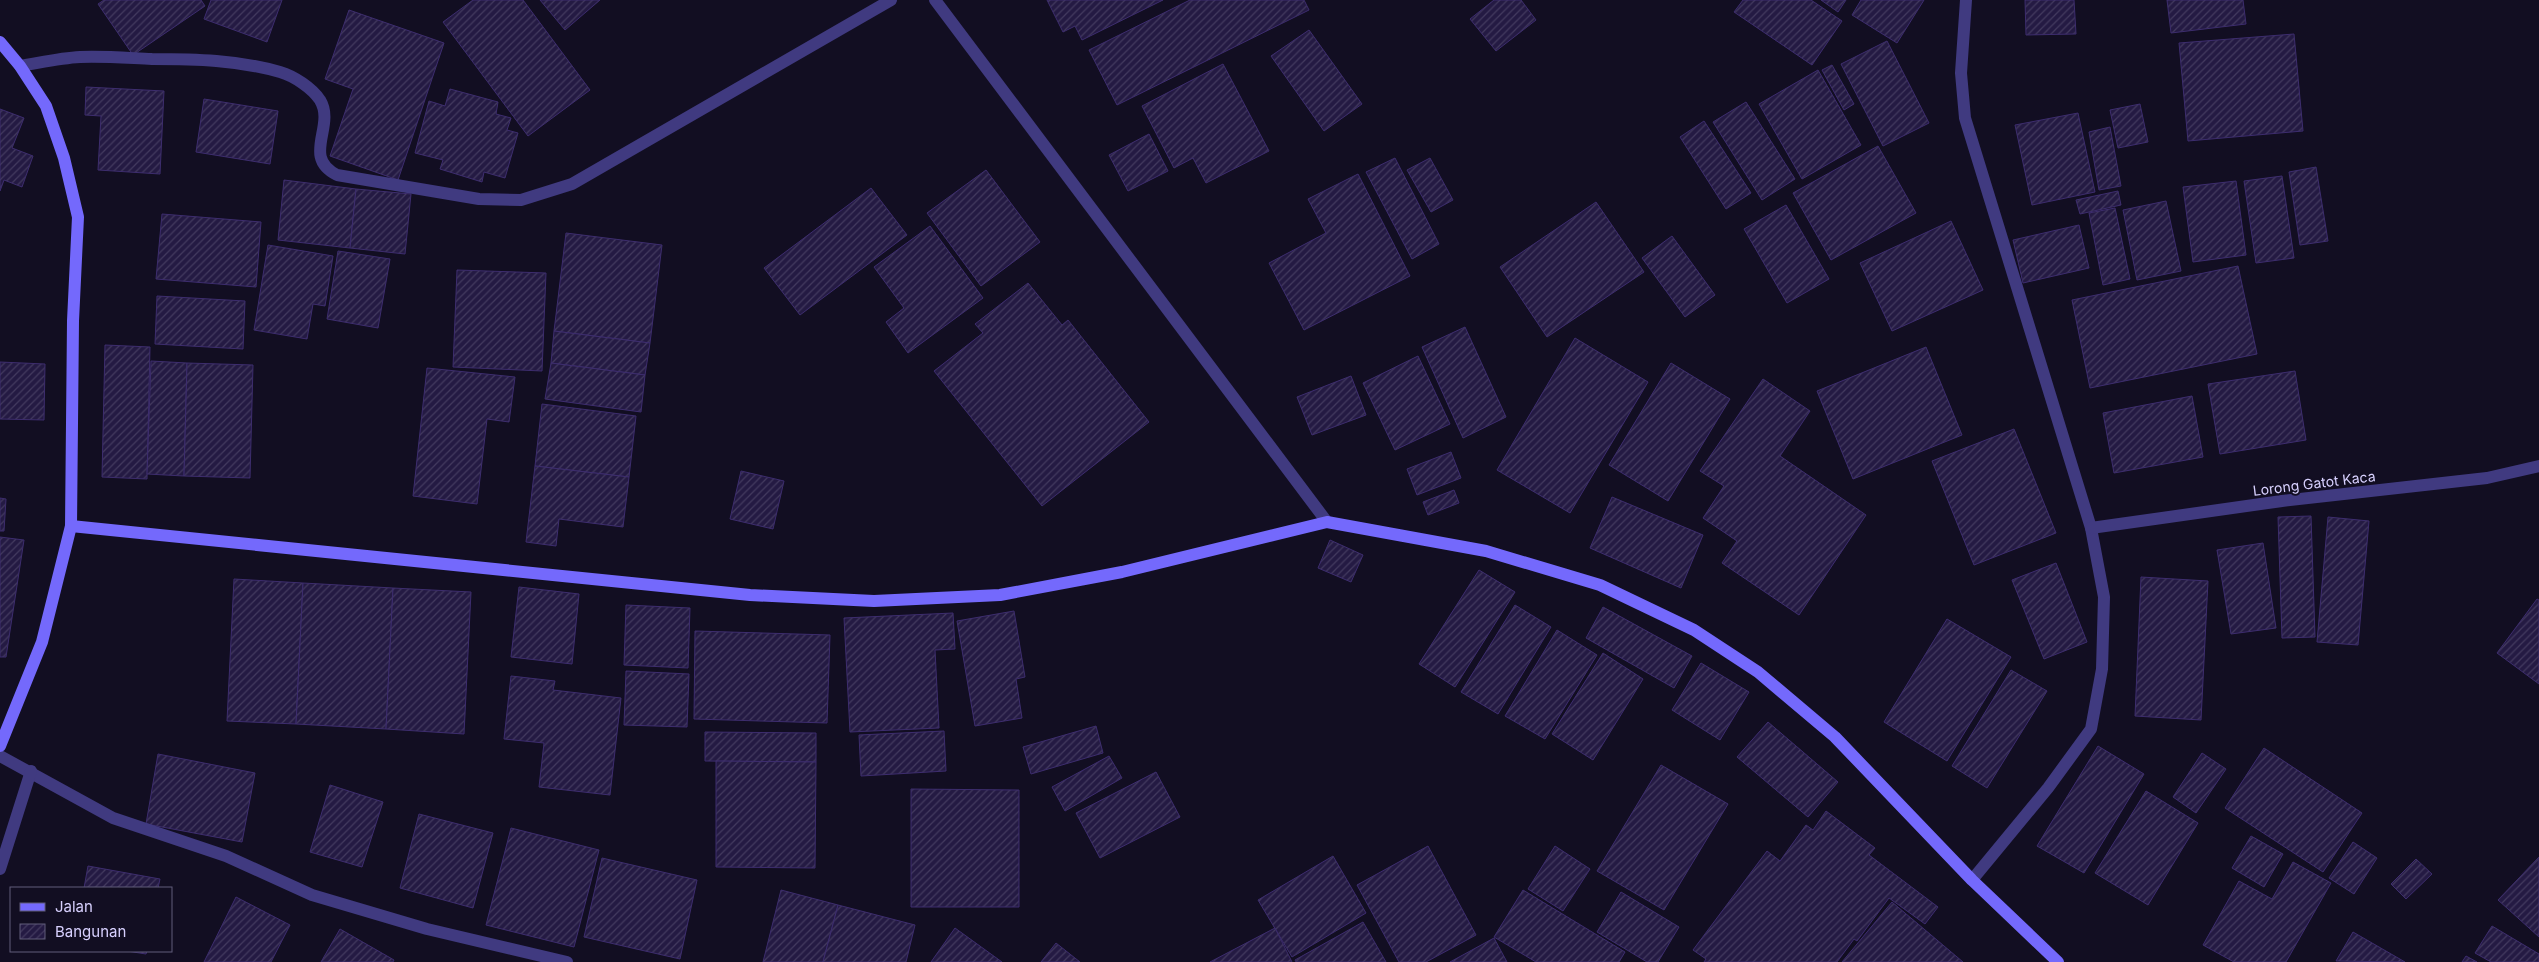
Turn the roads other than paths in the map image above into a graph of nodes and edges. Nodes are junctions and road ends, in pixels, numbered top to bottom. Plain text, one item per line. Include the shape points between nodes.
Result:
1 (891, 0) edge
2 (935, 0) edge
3 (1966, 0) edge
4 (0, 42) edge
5 (20, 66) junction
6 (2539, 466) edge
7 (1328, 522) junction
8 (71, 526) junction
9 (2091, 528) junction
10 (0, 746) edge
11 (0, 756) edge
12 (31, 771) junction
13 (0, 869) edge
14 (1972, 880) junction
15 (567, 962) edge
16 (2058, 962) edge

1 - 5 street via 572,184 522,200 479,199 328,171 319,150 325,121 320,101 308,87 282,72 209,60 78,57
2 - 7 street
3 - 9 street via 1961,73 1965,118
4 - 5 street
5 - 8 street via 46,106 64,158 78,218 73,322
6 - 9 street, Lorong Gatot Kaca via 2487,478 2282,501
7 - 8 street via 1122,572 1000,595 874,601 750,595
7 - 14 street via 1495,554 1600,585 1694,630 1758,672 1834,737
8 - 10 street via 42,642
9 - 14 street via 2104,597 2102,670 2091,729 2048,788
11 - 12 street
12 - 13 street
12 - 15 street via 113,818 226,856 312,895 427,929
14 - 16 street

